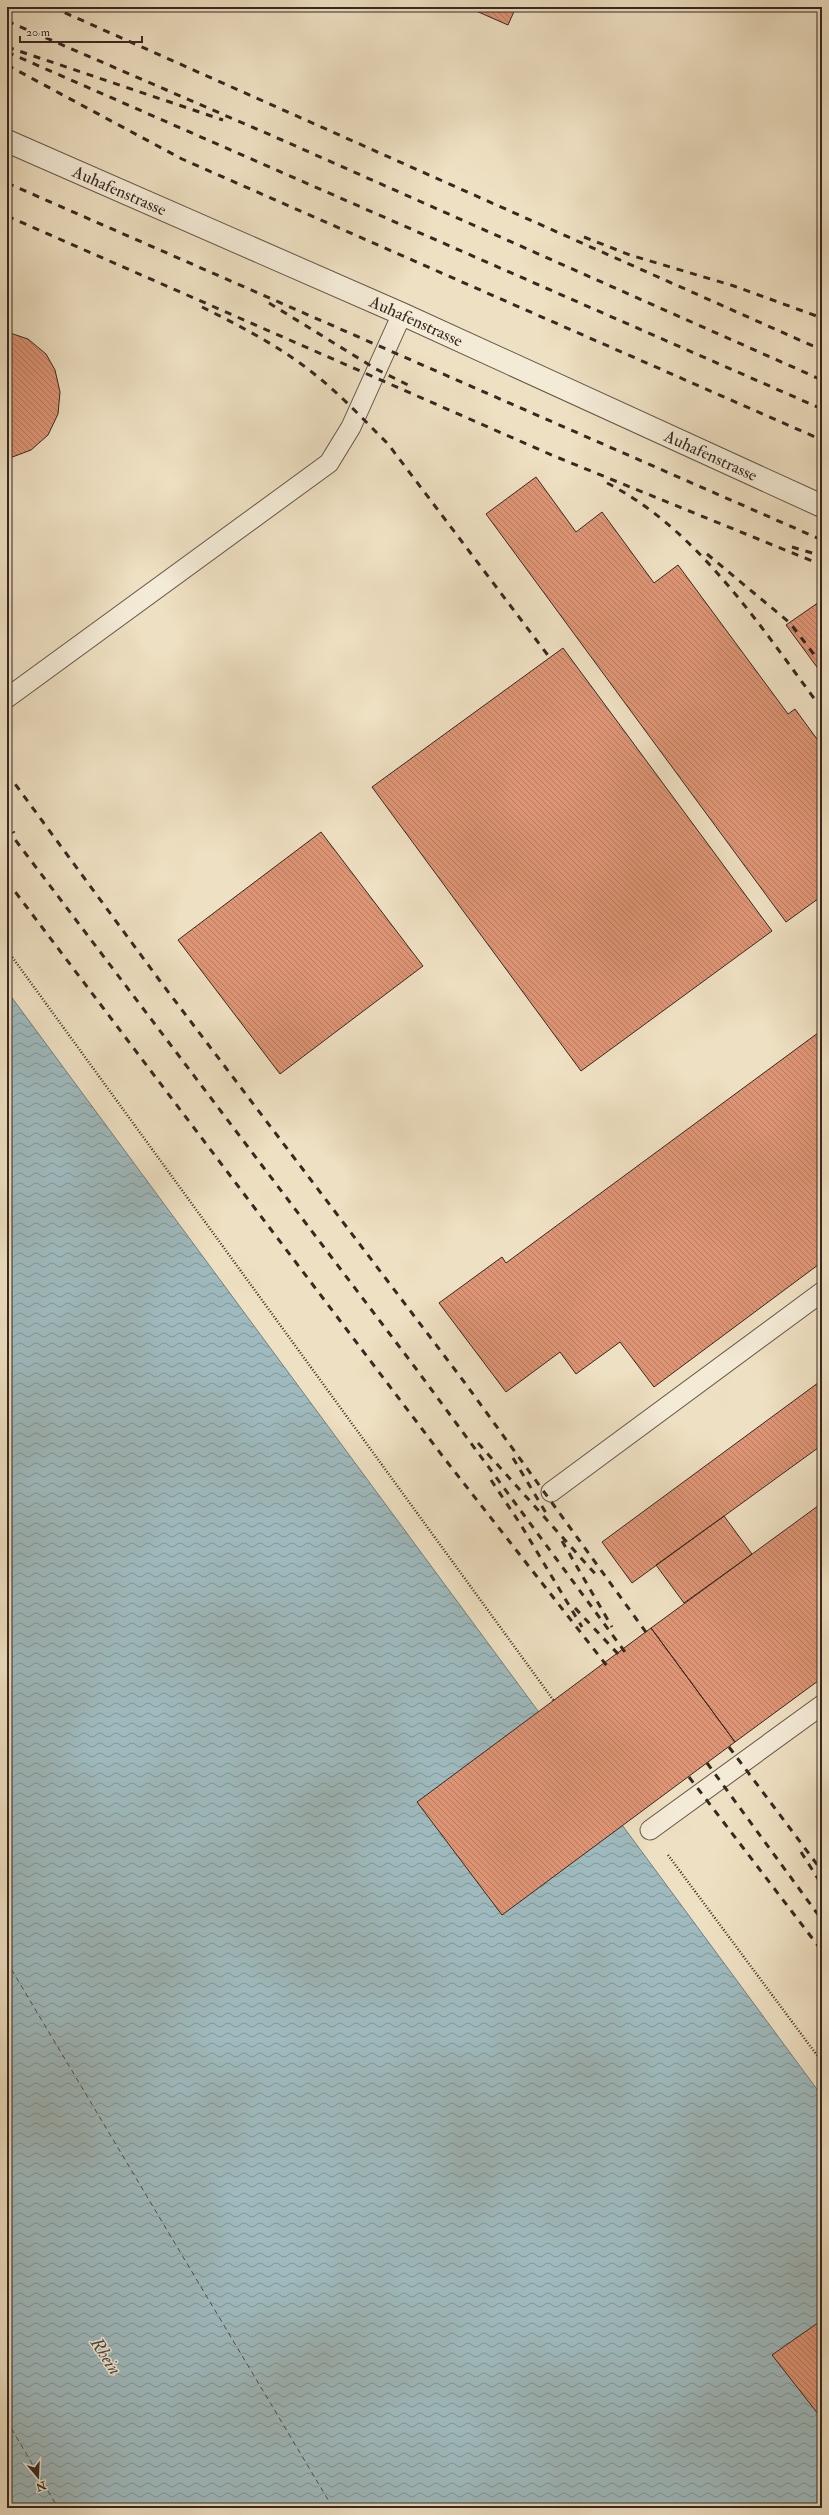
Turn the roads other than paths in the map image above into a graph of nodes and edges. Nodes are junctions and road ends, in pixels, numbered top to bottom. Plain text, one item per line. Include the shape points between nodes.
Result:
1 (7, 141) edge
2 (402, 314) junction
3 (822, 506) edge
4 (7, 698) edge
5 (822, 1292) edge
6 (551, 1492) dead end
7 (822, 1705) edge
8 (650, 1830) road end

1 - 2 street, Auhafenstrasse
2 - 3 street, Auhafenstrasse
2 - 4 lane via 351,427 329,463
5 - 6 lane
7 - 8 lane

